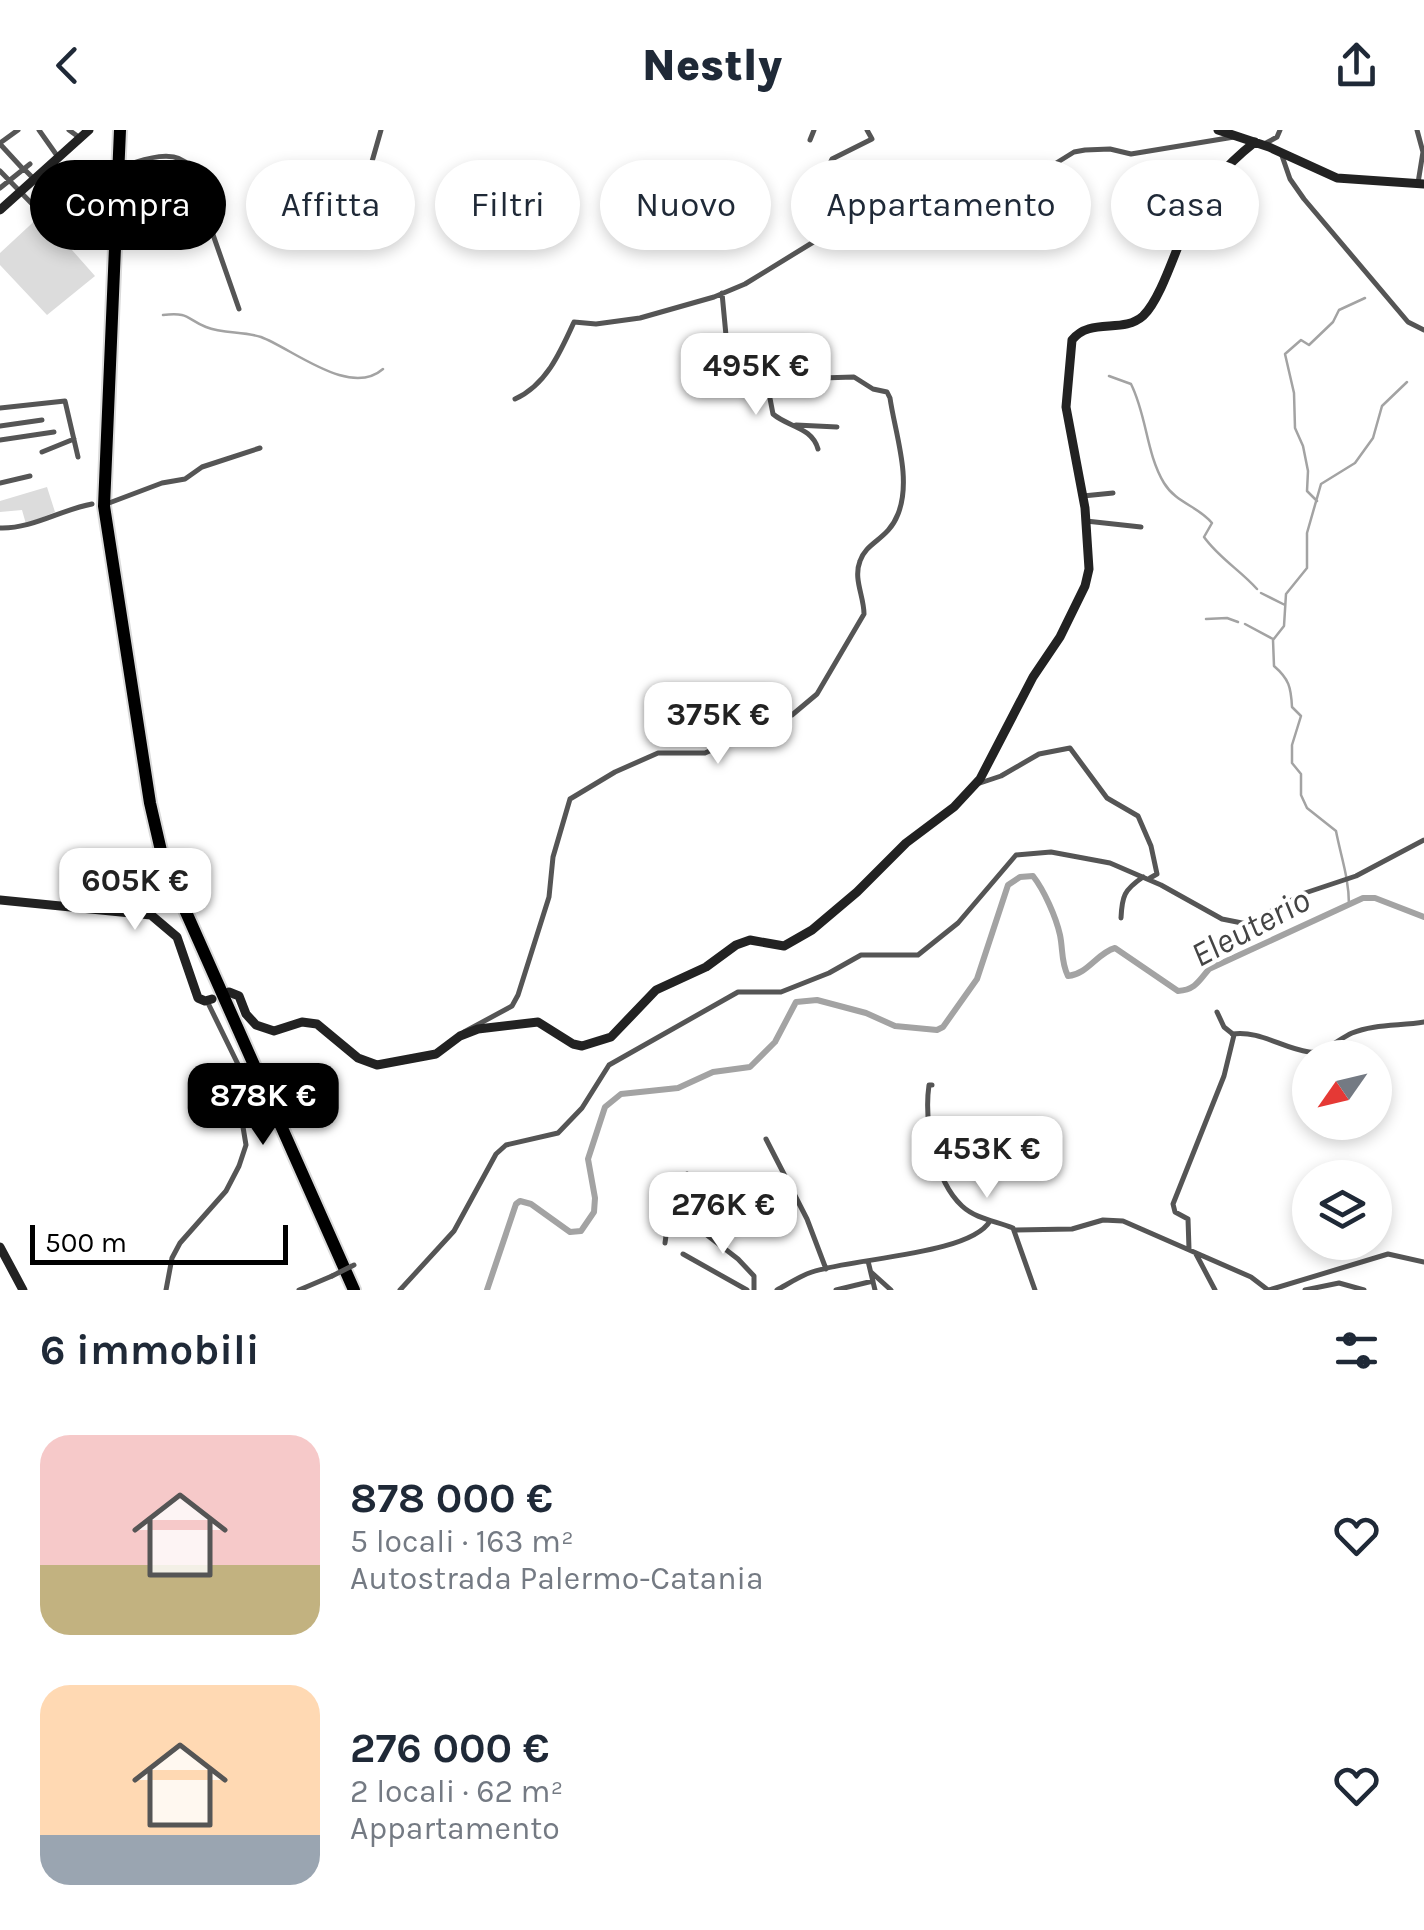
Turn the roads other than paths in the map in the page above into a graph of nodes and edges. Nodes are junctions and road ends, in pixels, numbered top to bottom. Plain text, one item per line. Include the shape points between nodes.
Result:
1 (18, 130) edge
2 (69, 130) edge
3 (120, 130) edge
4 (381, 130) edge
5 (814, 130) edge
6 (867, 130) edge
7 (1218, 130) edge
8 (1280, 130) edge
9 (1418, 130) edge
10 (44, 132) edge
11 (84, 134) edge
12 (1237, 136) junction
13 (810, 140) dead end
14 (1259, 143) junction
15 (0, 144) edge
16 (1281, 153) junction
17 (58, 157) junction
18 (123, 160) edge
19 (151, 160) edge
20 (185, 160) edge
21 (372, 160) edge
22 (834, 160) edge
23 (1061, 160) edge
24 (26, 167) junction
25 (0, 171) edge
26 (30, 174) edge
27 (9, 180) junction
28 (1421, 184) edge
29 (0, 188) edge
30 (20, 192) junction
31 (30, 202) edge
32 (1, 208) edge
33 (120, 250) edge
34 (218, 250) edge
35 (800, 250) edge
36 (120, 260) dead end
37 (722, 293) junction
38 (240, 309) dead end
39 (1424, 330) edge
40 (762, 357) junction
41 (515, 400) dead end
42 (0, 408) edge
43 (42, 420) dead end
44 (793, 425) junction
45 (0, 426) edge
46 (837, 427) dead end
47 (54, 432) dead end
48 (74, 439) junction
49 (0, 440) edge
50 (260, 448) dead end
51 (818, 450) dead end
52 (42, 452) dead end
53 (78, 456) dead end
54 (30, 476) dead end
55 (0, 484) edge
56 (1113, 492) dead end
57 (1083, 496) junction
58 (110, 503) dead end
59 (92, 504) dead end
60 (1086, 522) junction
61 (1140, 527) dead end
62 (0, 528) edge
63 (978, 782) junction
64 (1424, 840) edge
65 (1145, 878) junction
66 (0, 900) edge
67 (1121, 918) dead end
68 (229, 992) dead end
69 (209, 1000) joint
70 (1217, 1012) dead end
71 (1424, 1022) edge
72 (464, 1034) junction
73 (1232, 1034) junction
74 (932, 1085) dead end
75 (766, 1138) dead end
76 (687, 1174) dead end
77 (685, 1220) junction
78 (990, 1221) junction
79 (1015, 1230) junction
80 (665, 1243) dead end
81 (0, 1247) edge
82 (1189, 1250) junction
83 (683, 1254) dead end
84 (1196, 1254) junction
85 (868, 1261) junction
86 (1424, 1262) edge
87 (354, 1265) dead end
88 (826, 1269) junction
89 (871, 1272) junction
90 (873, 1281) junction
91 (21, 1288) edge
92 (166, 1290) edge
93 (300, 1290) edge
94 (351, 1290) edge
95 (400, 1290) edge
96 (751, 1290) edge
97 (777, 1290) edge
98 (836, 1290) edge
99 (875, 1290) edge
100 (891, 1290) edge
101 (1035, 1290) edge
102 (1215, 1290) edge
103 (1269, 1290) edge
104 (1305, 1290) edge
105 (1364, 1290) edge

1 - 15 street
2 - 11 street
3 - 18 street
3 - 94 highway via 98,508 145,808 166,880
4 - 21 street
5 - 13 street
6 - 22 street via 872,138
7 - 12 street
8 - 14 street
9 - 28 street
10 - 17 street
11 - 17 street
12 - 14 street
12 - 23 street via 1131,154 1084,150
14 - 16 street
14 - 57 street via 1222,172 1195,211 1142,316 1083,329 1072,340 1066,406
15 - 24 street
16 - 28 street via 1337,178
16 - 39 street via 1304,199 1408,322
17 - 30 street
19 - 20 street
24 - 26 street
24 - 27 street
25 - 27 street
27 - 29 street
27 - 30 street
30 - 31 street
30 - 32 street
33 - 36 street
34 - 38 street
35 - 37 street
37 - 40 street via 727,346
37 - 41 street via 640,318 574,322 537,385
40 - 44 street via 773,414
40 - 72 street via 821,378 854,377 890,398 903,463 900,512 860,560 864,614 818,694 792,715 705,753 658,753 570,799 518,995 512,1006
42 - 48 street via 65,401
43 - 45 street
44 - 46 street
44 - 51 street via 814,438
47 - 49 street
48 - 52 street
48 - 53 street
50 - 58 street
54 - 55 street
56 - 57 street
57 - 60 street
59 - 62 street
60 - 61 street
60 - 63 street via 1085,586
63 - 65 street via 1039,754 1070,748 1107,798 1138,816 1157,876
63 - 72 street via 802,937 784,946 750,940 736,945 656,990 612,1038 582,1046 538,1022
64 - 65 street via 1247,924 1222,919
65 - 67 street via 1124,893
65 - 95 street via 1099,860 1051,852 1016,855 958,924 918,955 861,955 780,992 738,992 687,1020 609,1065 558,1133 506,1144 454,1230
66 - 69 street via 150,915 177,937 198,998
68 - 72 street via 240,996 256,1025 274,1031 317,1024 377,1065 436,1054
69 - 92 street via 252,1093 242,1121 246,1144 226,1191 176,1250
70 - 73 street
71 - 73 street via 1354,1032 1308,1052 1252,1031
73 - 82 street via 1224,1076 1172,1204 1188,1219
74 - 78 street via 926,1110 940,1177 964,1208
75 - 88 street
76 - 77 street via 679,1211
77 - 80 street via 668,1222
77 - 96 street via 738,1259 754,1276
78 - 79 street
78 - 85 street via 957,1243
79 - 82 street via 1123,1222
79 - 101 street
81 - 91 street
82 - 84 street
83 - 96 street
84 - 102 street
84 - 103 street
85 - 88 street
85 - 89 street
86 - 103 street via 1388,1254
87 - 93 street, bridge
88 - 97 street
89 - 90 street
89 - 100 street
90 - 98 street
90 - 99 street
104 - 105 street via 1339,1283

